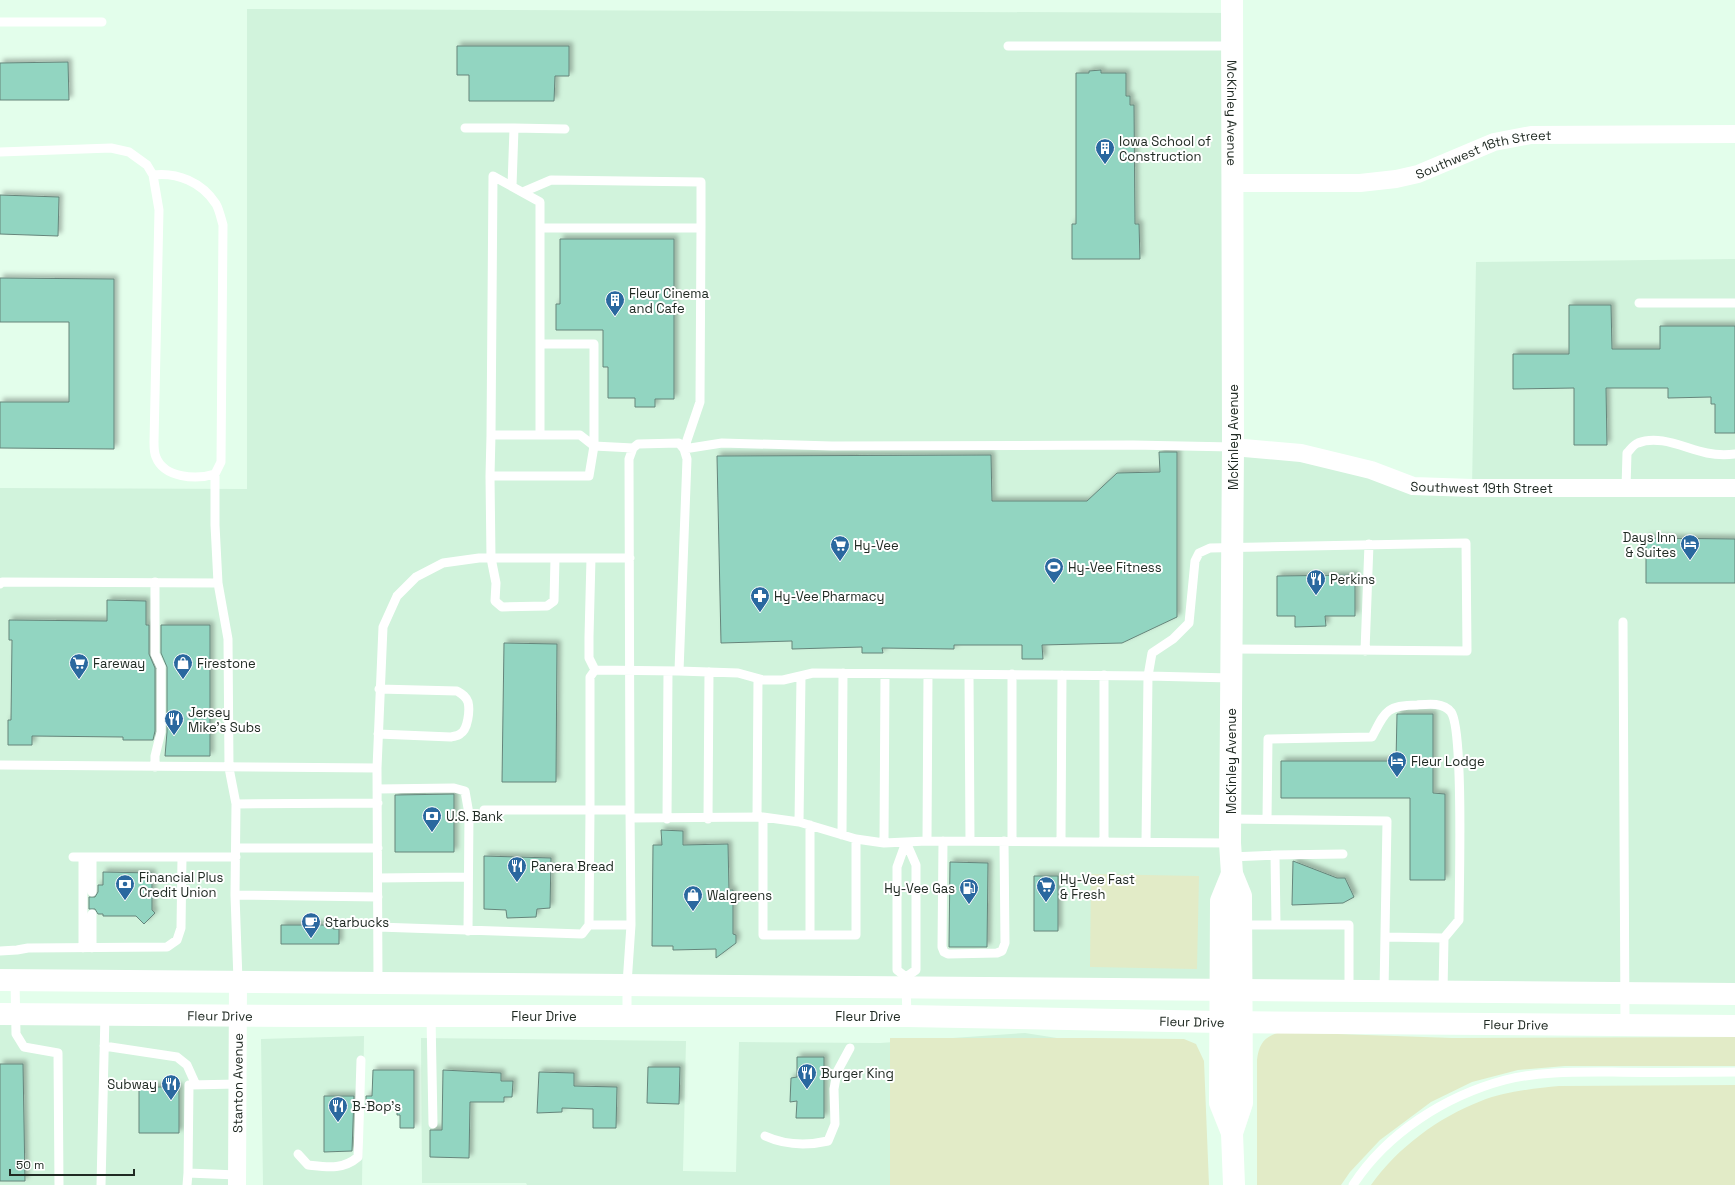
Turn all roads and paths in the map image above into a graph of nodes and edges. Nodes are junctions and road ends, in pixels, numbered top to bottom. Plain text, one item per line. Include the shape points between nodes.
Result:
1 (1232, 0) edge
2 (0, 22) edge
3 (102, 22) dead end
4 (1008, 46) dead end
5 (1232, 46) junction
6 (465, 128) dead end
7 (514, 128) junction
8 (565, 129) dead end
9 (1735, 134) edge
10 (0, 152) edge
11 (153, 175) junction
12 (1232, 183) junction
13 (512, 186) junction
14 (523, 192) junction
15 (540, 228) junction
16 (701, 228) junction
17 (1639, 303) dead end
18 (1735, 303) edge
19 (540, 344) junction
20 (491, 436) junction
21 (540, 436) junction
22 (594, 446) junction
23 (1233, 447) junction
24 (633, 448) junction
25 (684, 449) junction
26 (1735, 454) edge
27 (215, 474) junction
28 (490, 476) junction
29 (1626, 488) junction
30 (1735, 488) edge
31 (1369, 544) junction
32 (1232, 547) junction
33 (491, 558) junction
34 (554, 558) junction
35 (591, 558) junction
36 (630, 558) junction
37 (155, 582) junction
38 (218, 582) junction
39 (0, 584) edge
40 (1623, 622) dead end
41 (1232, 650) junction
42 (1365, 651) junction
43 (595, 670) junction
44 (630, 671) junction
45 (668, 671) junction
46 (680, 671) junction
47 (710, 672) junction
48 (843, 674) junction
49 (885, 674) junction
50 (928, 674) junction
51 (969, 674) junction
52 (1012, 674) junction
53 (1062, 674) junction
54 (1104, 675) junction
55 (1148, 676) junction
56 (801, 677) junction
57 (1231, 678) junction
58 (758, 680) junction
59 (380, 689) junction
60 (378, 734) junction
61 (0, 766) edge
62 (155, 767) junction
63 (229, 768) junction
64 (377, 768) junction
65 (378, 789) junction
66 (378, 802) junction
67 (236, 804) junction
68 (484, 810) dead end
69 (590, 810) junction
70 (630, 814) junction
71 (760, 817) junction
72 (666, 819) junction
73 (708, 819) junction
74 (1230, 819) junction
75 (1267, 820) junction
76 (800, 822) junction
77 (810, 825) junction
78 (842, 835) junction
79 (856, 839) junction
80 (927, 841) junction
81 (943, 841) junction
82 (970, 841) junction
83 (1008, 841) junction
84 (1061, 841) junction
85 (906, 842) junction
86 (1104, 842) junction
87 (1146, 842) junction
88 (884, 843) junction
89 (378, 848) junction
90 (236, 853) junction
91 (1343, 854) dead end
92 (1275, 855) junction
93 (83, 857) junction
94 (182, 857) junction
95 (1231, 858) junction
96 (468, 877) junction
97 (378, 878) junction
98 (92, 892) dead end
99 (235, 895) junction
100 (378, 897) junction
101 (92, 914) dead end
102 (631, 924) junction
103 (590, 925) junction
104 (1241, 925) junction
105 (1276, 925) junction
106 (378, 927) junction
107 (468, 930) junction
108 (810, 935) junction
109 (1385, 937) junction
110 (1444, 938) junction
111 (87, 948) junction
112 (0, 951) edge
113 (8, 980) edge
114 (238, 981) junction
115 (378, 982) junction
116 (906, 982) junction
117 (627, 984) junction
118 (1231, 990) junction
119 (1349, 991) junction
120 (1384, 991) junction
121 (1443, 992) junction
122 (1625, 993) junction
123 (1735, 994) edge
124 (8, 1014) edge
125 (105, 1014) junction
126 (237, 1016) junction
127 (431, 1016) junction
128 (627, 1016) junction
129 (906, 1016) junction
130 (1231, 1022) junction
131 (1625, 1026) junction
132 (1735, 1026) edge
133 (104, 1046) junction
134 (850, 1048) dead end
135 (361, 1060) dead end
136 (1735, 1072) edge
137 (238, 1084) junction
138 (196, 1085) junction
139 (433, 1124) dead end
140 (765, 1136) dead end
141 (298, 1154) dead end
142 (188, 1174) junction
143 (237, 1180) edge
144 (59, 1185) edge
145 (101, 1185) edge
146 (187, 1185) edge
147 (1234, 1185) edge
148 (1353, 1185) edge

1 - 5 main road, McKinley Avenue
2 - 3 lane
4 - 5 lane
5 - 12 main road, McKinley Avenue
6 - 7 lane
7 - 8 lane
7 - 13 lane
9 - 12 street, Southwest 18th Street via 1531,136 1494,142 1418,174 1396,179 1360,183
10 - 11 lane via 111,148 129,152 147,165
11 - 27 lane via 167,173 192,181 216,204 223,225 221,462
11 - 27 lane via 159,210 155,457 162,467 176,474
12 - 23 main road, McKinley Avenue
13 - 14 lane
13 - 20 lane via 493,176
14 - 15 lane via 540,202
14 - 16 lane via 552,180 701,182
15 - 16 lane
15 - 19 lane
16 - 25 lane via 700,402
17 - 18 lane
19 - 21 lane
19 - 22 lane via 594,344
20 - 21 lane
20 - 28 lane
21 - 22 lane via 580,436
22 - 24 lane
22 - 28 lane via 589,476
23 - 25 lane via 832,446 722,443
23 - 29 street, Southwest 19th Street via 1301,453 1371,470 1413,486
23 - 32 main road, McKinley Avenue
24 - 25 lane via 638,444 679,443
24 - 36 lane via 629,459
25 - 46 lane via 687,459
26 - 29 lane via 1707,453 1648,440 1637,443 1627,453
27 - 38 lane
28 - 33 lane
29 - 30 street, Southwest 19th Street
31 - 32 lane
31 - 42 lane
31 - 42 lane via 1466,543 1467,651
32 - 41 main road, McKinley Avenue
32 - 55 lane via 1210,548 1199,553 1195,561 1189,623 1173,639 1152,653
33 - 34 lane
33 - 34 lane via 496,582 495,601 502,607 547,606 554,601
33 - 59 lane via 443,563 416,576 396,596 383,627
34 - 35 lane
35 - 36 lane
35 - 43 lane via 589,637 590,658
36 - 44 lane
37 - 38 lane
37 - 39 lane
37 - 62 lane via 155,654 161,667 161,732
38 - 63 lane via 228,639
40 - 122 lane
41 - 42 lane
41 - 57 main road, McKinley Avenue
43 - 44 lane
43 - 69 lane via 590,677
44 - 45 lane
44 - 70 lane
45 - 46 lane
45 - 72 lane
46 - 47 lane
47 - 58 lane via 738,673
47 - 73 lane
48 - 49 lane
48 - 56 lane via 813,674
48 - 78 lane
49 - 50 lane
49 - 88 lane
50 - 51 lane
50 - 80 lane
51 - 52 lane
51 - 82 lane
52 - 53 lane
52 - 83 lane
53 - 54 lane
53 - 84 lane
54 - 55 lane
54 - 86 lane
55 - 57 lane
55 - 87 lane
56 - 58 lane
56 - 76 lane
57 - 74 main road, McKinley Avenue
58 - 71 lane
59 - 60 lane
59 - 60 lane via 457,691 464,695 468,702 468,718 466,728 460,734 451,736
60 - 64 lane
61 - 62 lane
62 - 63 lane
63 - 64 lane
63 - 67 lane
64 - 65 lane
65 - 66 lane
65 - 96 lane via 454,788 465,791 469,814
66 - 67 lane
66 - 89 lane
67 - 90 lane
68 - 69 lane
69 - 70 lane
69 - 103 lane
70 - 72 lane
70 - 102 lane
71 - 73 lane
71 - 76 lane
71 - 108 lane via 763,936
72 - 73 lane
74 - 75 lane
74 - 95 main road, McKinley Avenue
75 - 109 lane via 1386,821
75 - 110 lane via 1268,739 1372,737 1382,716 1392,707 1437,704 1451,712 1455,722 1459,766 1459,920
76 - 77 lane
77 - 78 lane
77 - 108 lane
78 - 79 lane
79 - 88 lane
79 - 108 lane via 856,935
80 - 81 lane
80 - 85 lane
81 - 82 lane
81 - 83 lane via 942,948 948,954 997,954 1002,951 1005,943
82 - 83 lane
83 - 84 lane
84 - 86 lane
85 - 88 lane
85 - 116 lane via 897,867 897,970
85 - 116 lane via 916,865 916,970
86 - 87 lane
87 - 95 lane
89 - 90 lane
89 - 97 lane
90 - 94 lane
90 - 99 lane
91 - 92 lane
92 - 95 lane
92 - 105 lane
93 - 94 lane
93 - 98 lane
93 - 111 lane
94 - 111 lane via 181,928 177,940 167,948
95 - 104 main road, McKinley Avenue via 1241,896
95 - 118 main road, McKinley Avenue via 1221,901
96 - 97 lane
96 - 107 lane
97 - 100 lane
99 - 100 lane
99 - 114 lane
100 - 106 lane
101 - 111 lane
102 - 103 lane
102 - 117 lane
103 - 107 lane via 582,934
104 - 105 lane
104 - 118 main road, McKinley Avenue
105 - 119 lane via 1349,924
106 - 107 lane
106 - 115 lane
109 - 110 lane
109 - 120 lane
110 - 121 lane
111 - 112 lane via 28,948
113 - 114 main road
113 - 124 lane
114 - 115 main road
114 - 126 street, Stanton Avenue
115 - 117 main road
116 - 117 main road
116 - 118 main road
116 - 129 lane
117 - 128 lane
118 - 119 main road
118 - 130 main road, McKinley Avenue
119 - 120 main road
120 - 121 main road
121 - 122 main road
122 - 123 main road
122 - 131 lane
124 - 125 main road, Fleur Drive
124 - 144 lane via 24,1046 58,1053
125 - 126 main road, Fleur Drive
125 - 133 lane
126 - 127 main road, Fleur Drive
126 - 137 street, Stanton Avenue
127 - 128 main road, Fleur Drive
127 - 139 lane
128 - 129 main road, Fleur Drive
129 - 130 main road, Fleur Drive
130 - 131 main road, Fleur Drive
130 - 147 main road, McKinley Avenue via 1220,1102 1232,1133
131 - 132 main road, Fleur Drive
133 - 138 lane via 177,1057 187,1065
133 - 145 lane
134 - 140 lane via 837,1072 834,1089 835,1124 828,1141 795,1144 777,1142
135 - 141 lane via 358,1157 349,1165 328,1167 308,1165
136 - 148 lane via 1537,1074 1506,1080 1456,1098 1423,1116 1377,1155
137 - 138 lane
137 - 143 street, Stanton Avenue
138 - 142 lane via 189,1085
142 - 143 lane
142 - 146 lane

